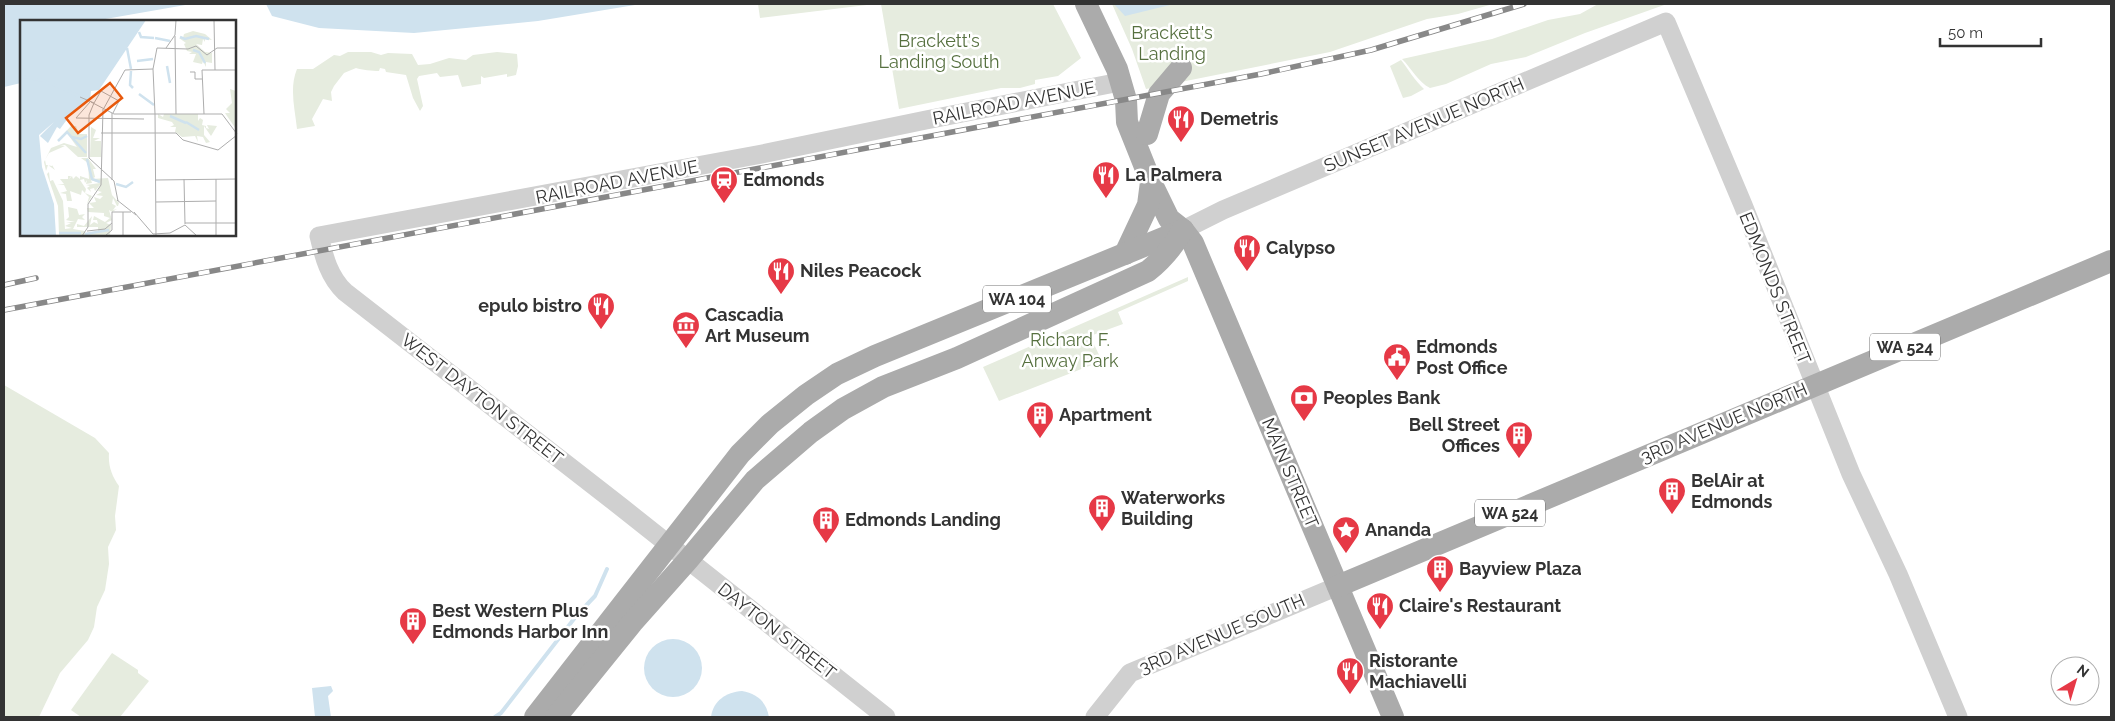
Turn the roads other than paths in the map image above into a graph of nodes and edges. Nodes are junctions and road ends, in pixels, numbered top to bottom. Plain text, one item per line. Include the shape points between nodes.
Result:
1 (1086, 4) edge
2 (1666, 22) joint
3 (1180, 68) dead end
4 (1121, 84) junction
5 (1147, 134) junction
6 (1151, 182) junction
7 (1183, 230) junction
8 (319, 236) joint
9 (1125, 254) junction
10 (2111, 261) edge
11 (853, 366) junction
12 (1814, 385) junction
13 (826, 421) junction
14 (669, 544) junction
15 (688, 560) junction
16 (1338, 586) junction
17 (660, 592) junction
18 (535, 717) edge
19 (556, 717) edge
20 (568, 717) edge
21 (886, 717) edge
22 (1095, 717) edge
23 (1393, 717) edge
24 (1958, 717) edge

1 - 4 main road
2 - 7 street, SUNSET AVENUE NORTH via 1223,210
2 - 12 street, EDMONDS STREET
3 - 5 main road via 1159,94
4 - 5 main road, MAIN STREET
4 - 6 main road, MAIN STREET via 1127,122
4 - 8 street, RAILROAD AVENUE
5 - 7 main road, MAIN STREET via 1180,212
6 - 7 main road, MAIN STREET via 1170,219
6 - 9 main road via 1148,205
7 - 9 main road
7 - 13 main road, WA 104 via 1163,259 1148,271 957,358 883,387
7 - 16 main road, MAIN STREET via 1193,243
8 - 14 street, WEST DAYTON STREET via 333,278 345,292
9 - 11 main road, WA 104
10 - 12 main road, 3RD AVENUE NORTH / WA 524
11 - 13 main road
11 - 14 main road, WA 104 via 806,395 759,434
12 - 16 main road, 3RD AVENUE NORTH / WA 524
12 - 24 street, EDMONDS STREET
13 - 15 main road, WA 104 via 755,480
14 - 15 street, DAYTON STREET
14 - 18 main road, WA 104
15 - 17 main road, WA 104
15 - 21 street, DAYTON STREET
16 - 22 street, 3RD AVENUE SOUTH via 1130,673
16 - 23 main road, MAIN STREET
17 - 19 main road, WA 104
17 - 20 main road, WA 104 via 642,626

